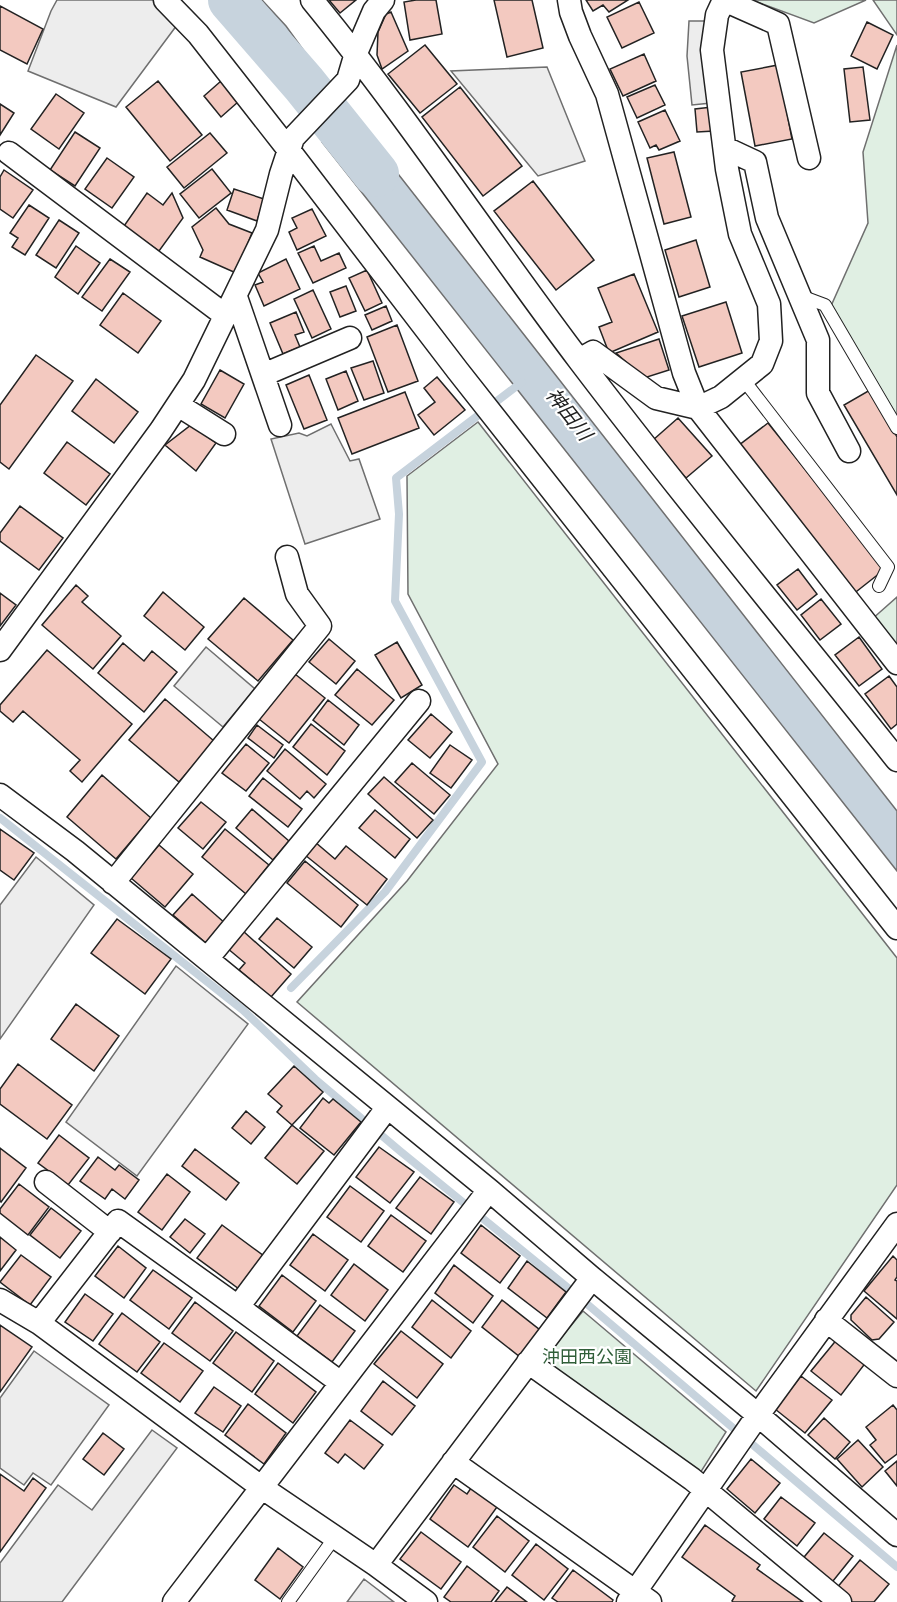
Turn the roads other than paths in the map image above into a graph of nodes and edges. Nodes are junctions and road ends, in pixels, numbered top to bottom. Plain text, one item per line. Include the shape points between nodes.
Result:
1 (165, 0) edge
2 (312, 0) edge
3 (383, 0) edge
4 (569, 0) edge
5 (724, 0) edge
6 (356, 53) junction
7 (291, 143) junction
8 (725, 148) junction
9 (9, 153) dead end
10 (809, 158) dead end
11 (799, 295) junction
12 (231, 307) junction
13 (350, 338) dead end
14 (579, 360) junction
15 (263, 375) junction
16 (743, 379) junction
17 (178, 405) junction
18 (698, 408) junction
19 (280, 425) dead end
20 (897, 428) edge
21 (224, 434) dead end
22 (849, 451) dead end
23 (287, 557) dead end
24 (879, 586) dead end
25 (0, 650) edge
26 (897, 663) edge
27 (419, 701) dead end
28 (897, 760) edge
29 (0, 795) edge
30 (113, 883) junction
31 (897, 928) edge
32 (207, 959) junction
33 (378, 1121) junction
34 (46, 1182) dead end
35 (478, 1203) junction
36 (897, 1224) edge
37 (110, 1232) junction
38 (582, 1290) junction
39 (0, 1300) edge
40 (238, 1306) junction
41 (826, 1320) junction
42 (39, 1323) junction
43 (528, 1362) junction
44 (897, 1376) edge
45 (341, 1383) junction
46 (748, 1428) junction
47 (453, 1462) junction
48 (261, 1487) junction
49 (705, 1490) junction
50 (897, 1535) edge
51 (335, 1538) junction
52 (376, 1565) junction
53 (638, 1598) edge
54 (174, 1602) edge
55 (288, 1602) edge
56 (426, 1602) edge
57 (840, 1602) edge

1 - 7 street
2 - 6 street
3 - 6 street via 374,11
4 - 18 street via 580,36 607,94 684,373
5 - 8 street via 717,15 712,50
5 - 10 street via 778,24
6 - 7 street via 348,80
6 - 14 street
7 - 12 street via 267,230
7 - 31 street via 458,371
8 - 11 street via 756,162 767,218
8 - 16 street via 740,234 769,304 771,341 762,364
9 - 12 street
11 - 20 lane via 825,305
11 - 22 street via 818,340 818,393
12 - 15 street
12 - 17 street
13 - 15 street
14 - 18 street via 593,352 656,398
14 - 28 street
15 - 19 street
16 - 18 street via 721,397
16 - 24 lane via 888,567
17 - 21 street
17 - 25 street
18 - 26 street
23 - 30 street via 297,594 320,626
27 - 32 street
29 - 30 street
30 - 32 street
32 - 33 street
33 - 35 street
33 - 40 street
34 - 37 street
35 - 38 street
35 - 45 street
36 - 41 street
37 - 40 street via 118,1221
37 - 42 street
38 - 43 street
38 - 46 street
39 - 42 street
40 - 45 street
41 - 44 street
41 - 46 street
42 - 48 street
43 - 47 street
43 - 49 street
45 - 48 street
46 - 49 street
46 - 50 street
47 - 52 street
47 - 53 street
48 - 51 street
48 - 54 street
49 - 53 street
49 - 57 street
51 - 52 street
51 - 55 lane
52 - 56 street

